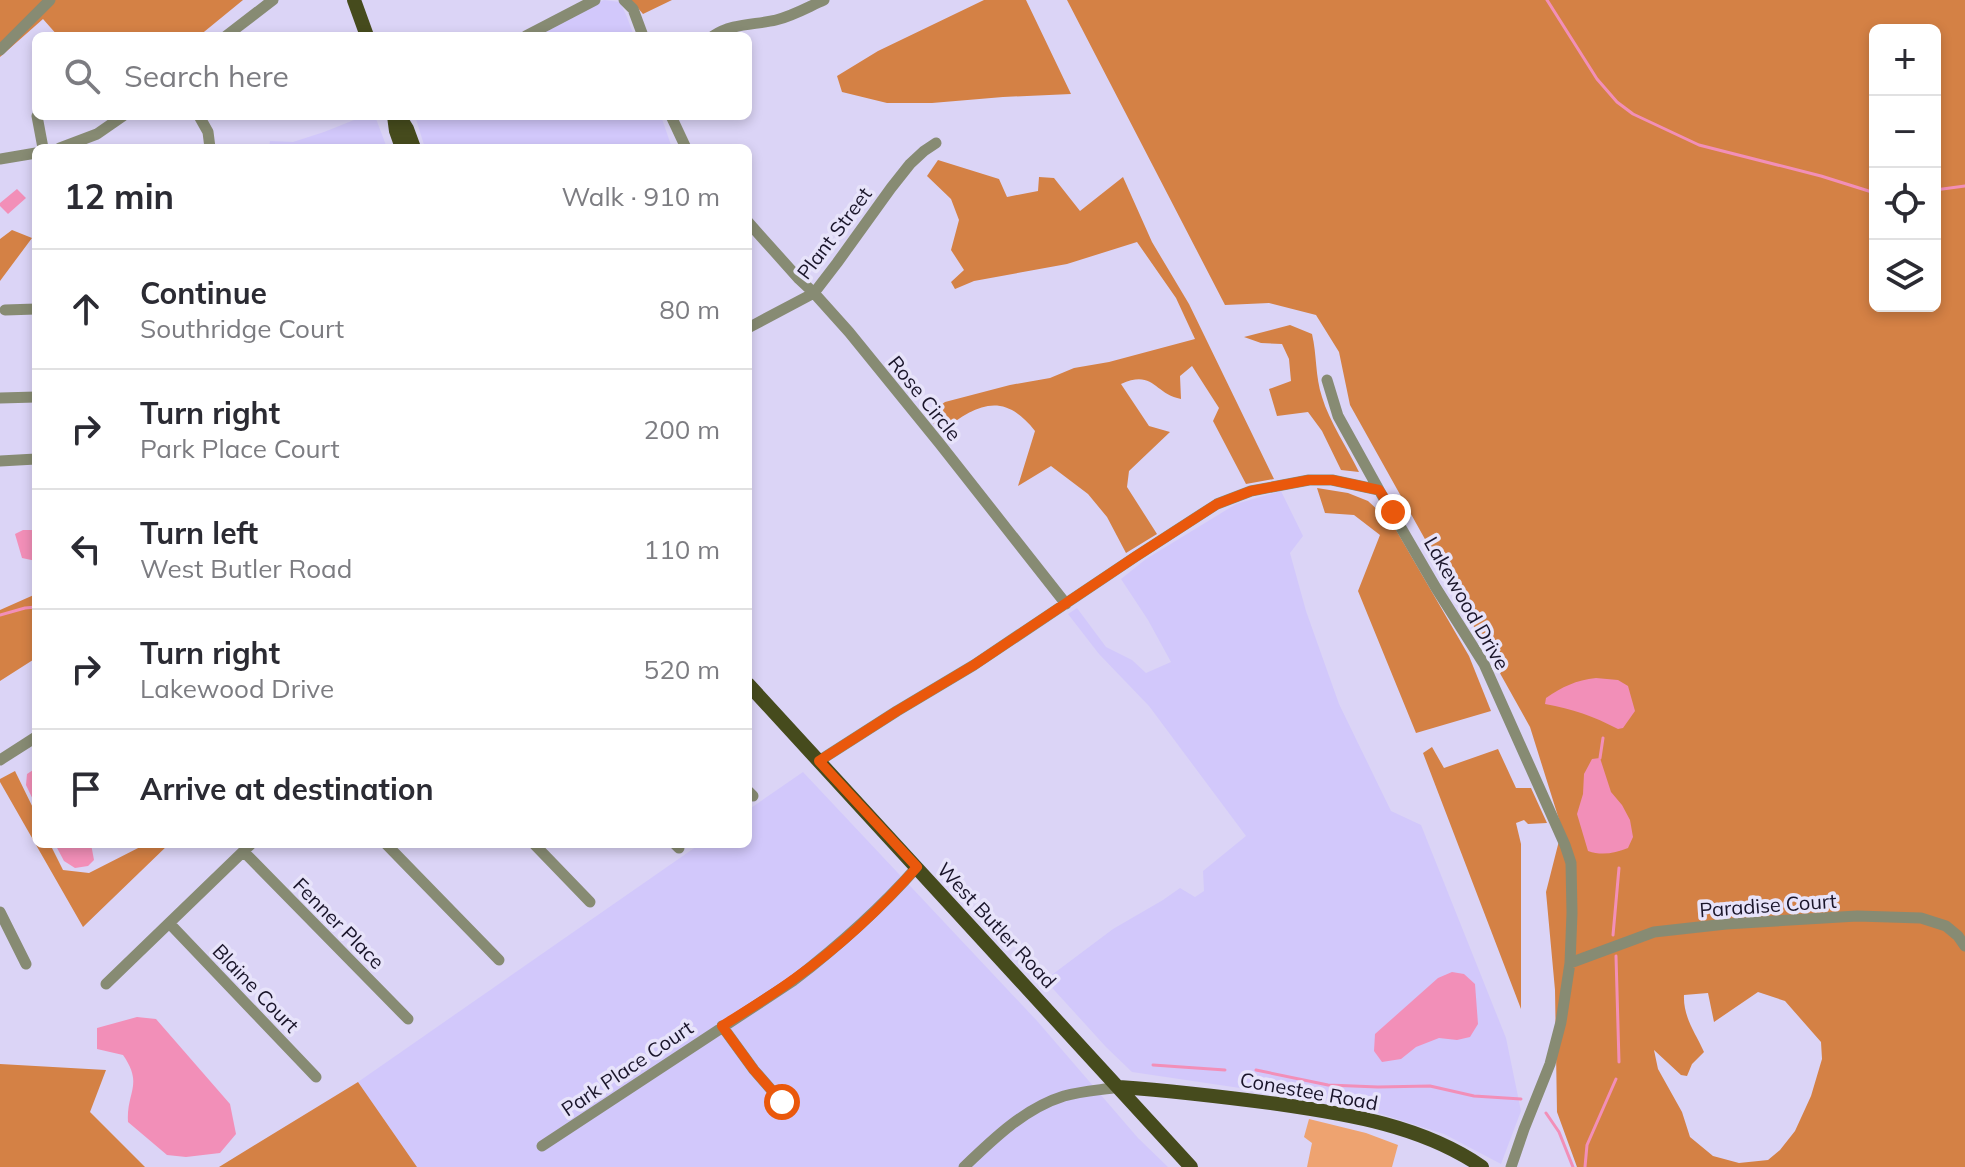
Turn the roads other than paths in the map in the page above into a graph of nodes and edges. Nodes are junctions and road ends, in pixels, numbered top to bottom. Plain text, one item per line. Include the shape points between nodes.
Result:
1 (50, 0) edge
2 (273, 0) edge
3 (354, 0) edge
4 (595, 0) edge
5 (624, 0) edge
6 (824, 0) edge
7 (231, 32) edge
8 (366, 32) edge
9 (534, 32) edge
10 (642, 32) edge
11 (719, 32) edge
12 (0, 50) edge
13 (37, 120) edge
14 (117, 120) edge
15 (201, 120) edge
16 (396, 120) edge
17 (399, 120) edge
18 (673, 120) edge
19 (936, 143) dead end
20 (42, 144) edge
21 (71, 144) edge
22 (210, 144) edge
23 (401, 144) edge
24 (413, 144) edge
25 (684, 144) edge
26 (32, 154) edge
27 (0, 159) edge
28 (752, 226) edge
29 (814, 293) junction
30 (32, 309) edge
31 (5, 310) dead end
32 (752, 326) edge
33 (1327, 380) dead end
34 (32, 397) edge
35 (0, 398) edge
36 (32, 459) edge
37 (0, 461) edge
38 (1379, 490) junction
39 (1066, 604) junction
40 (752, 688) edge
41 (32, 740) edge
42 (0, 760) edge
43 (819, 761) junction
44 (247, 848) edge
45 (390, 848) edge
46 (538, 848) edge
47 (917, 867) junction
48 (590, 902) dead end
49 (0, 912) edge
50 (170, 924) junction
51 (1965, 946) edge
52 (499, 960) dead end
53 (1570, 963) junction
54 (26, 964) dead end
55 (106, 984) dead end
56 (408, 1019) dead end
57 (722, 1026) junction
58 (316, 1077) dead end
59 (1119, 1087) junction
60 (782, 1102) dead end
61 (542, 1146) dead end
62 (964, 1167) edge
63 (1191, 1167) edge
64 (1482, 1167) edge
65 (1511, 1167) edge

1 - 12 street
2 - 7 street
3 - 8 main road
4 - 9 street
5 - 10 street
6 - 11 street via 793,15
13 - 20 street
14 - 21 street
15 - 22 street
16 - 23 main road
17 - 24 main road
18 - 25 street
19 - 29 street, Plant Street via 910,164
26 - 27 street
28 - 29 street, Rose Circle
29 - 32 street, Plant Street
29 - 39 street, Rose Circle
30 - 31 street
33 - 38 street, Lakewood Drive via 1338,416
34 - 35 street
36 - 37 street
38 - 39 street via 1309,480 1236,495
38 - 53 street, Lakewood Drive via 1484,664 1565,845 1572,881
39 - 43 street
40 - 43 main road, West Butler Road
41 - 42 street
43 - 47 main road, West Butler Road
44 - 50 street
44 - 56 street, Fenner Place
45 - 52 street
46 - 48 street
47 - 57 street, Park Place Court via 824,957
47 - 59 main road, West Butler Road
49 - 54 street
50 - 55 street
50 - 58 street, Blaine Court
51 - 53 street, Paradise Court via 1946,926 1921,918 1857,916 1654,932
53 - 65 street, Lakewood Drive via 1550,1064
57 - 60 street
57 - 61 street, Park Place Court
59 - 62 street via 1041,1105
59 - 63 main road, West Butler Road
59 - 64 main road, Conestee Road via 1369,1120 1426,1139

